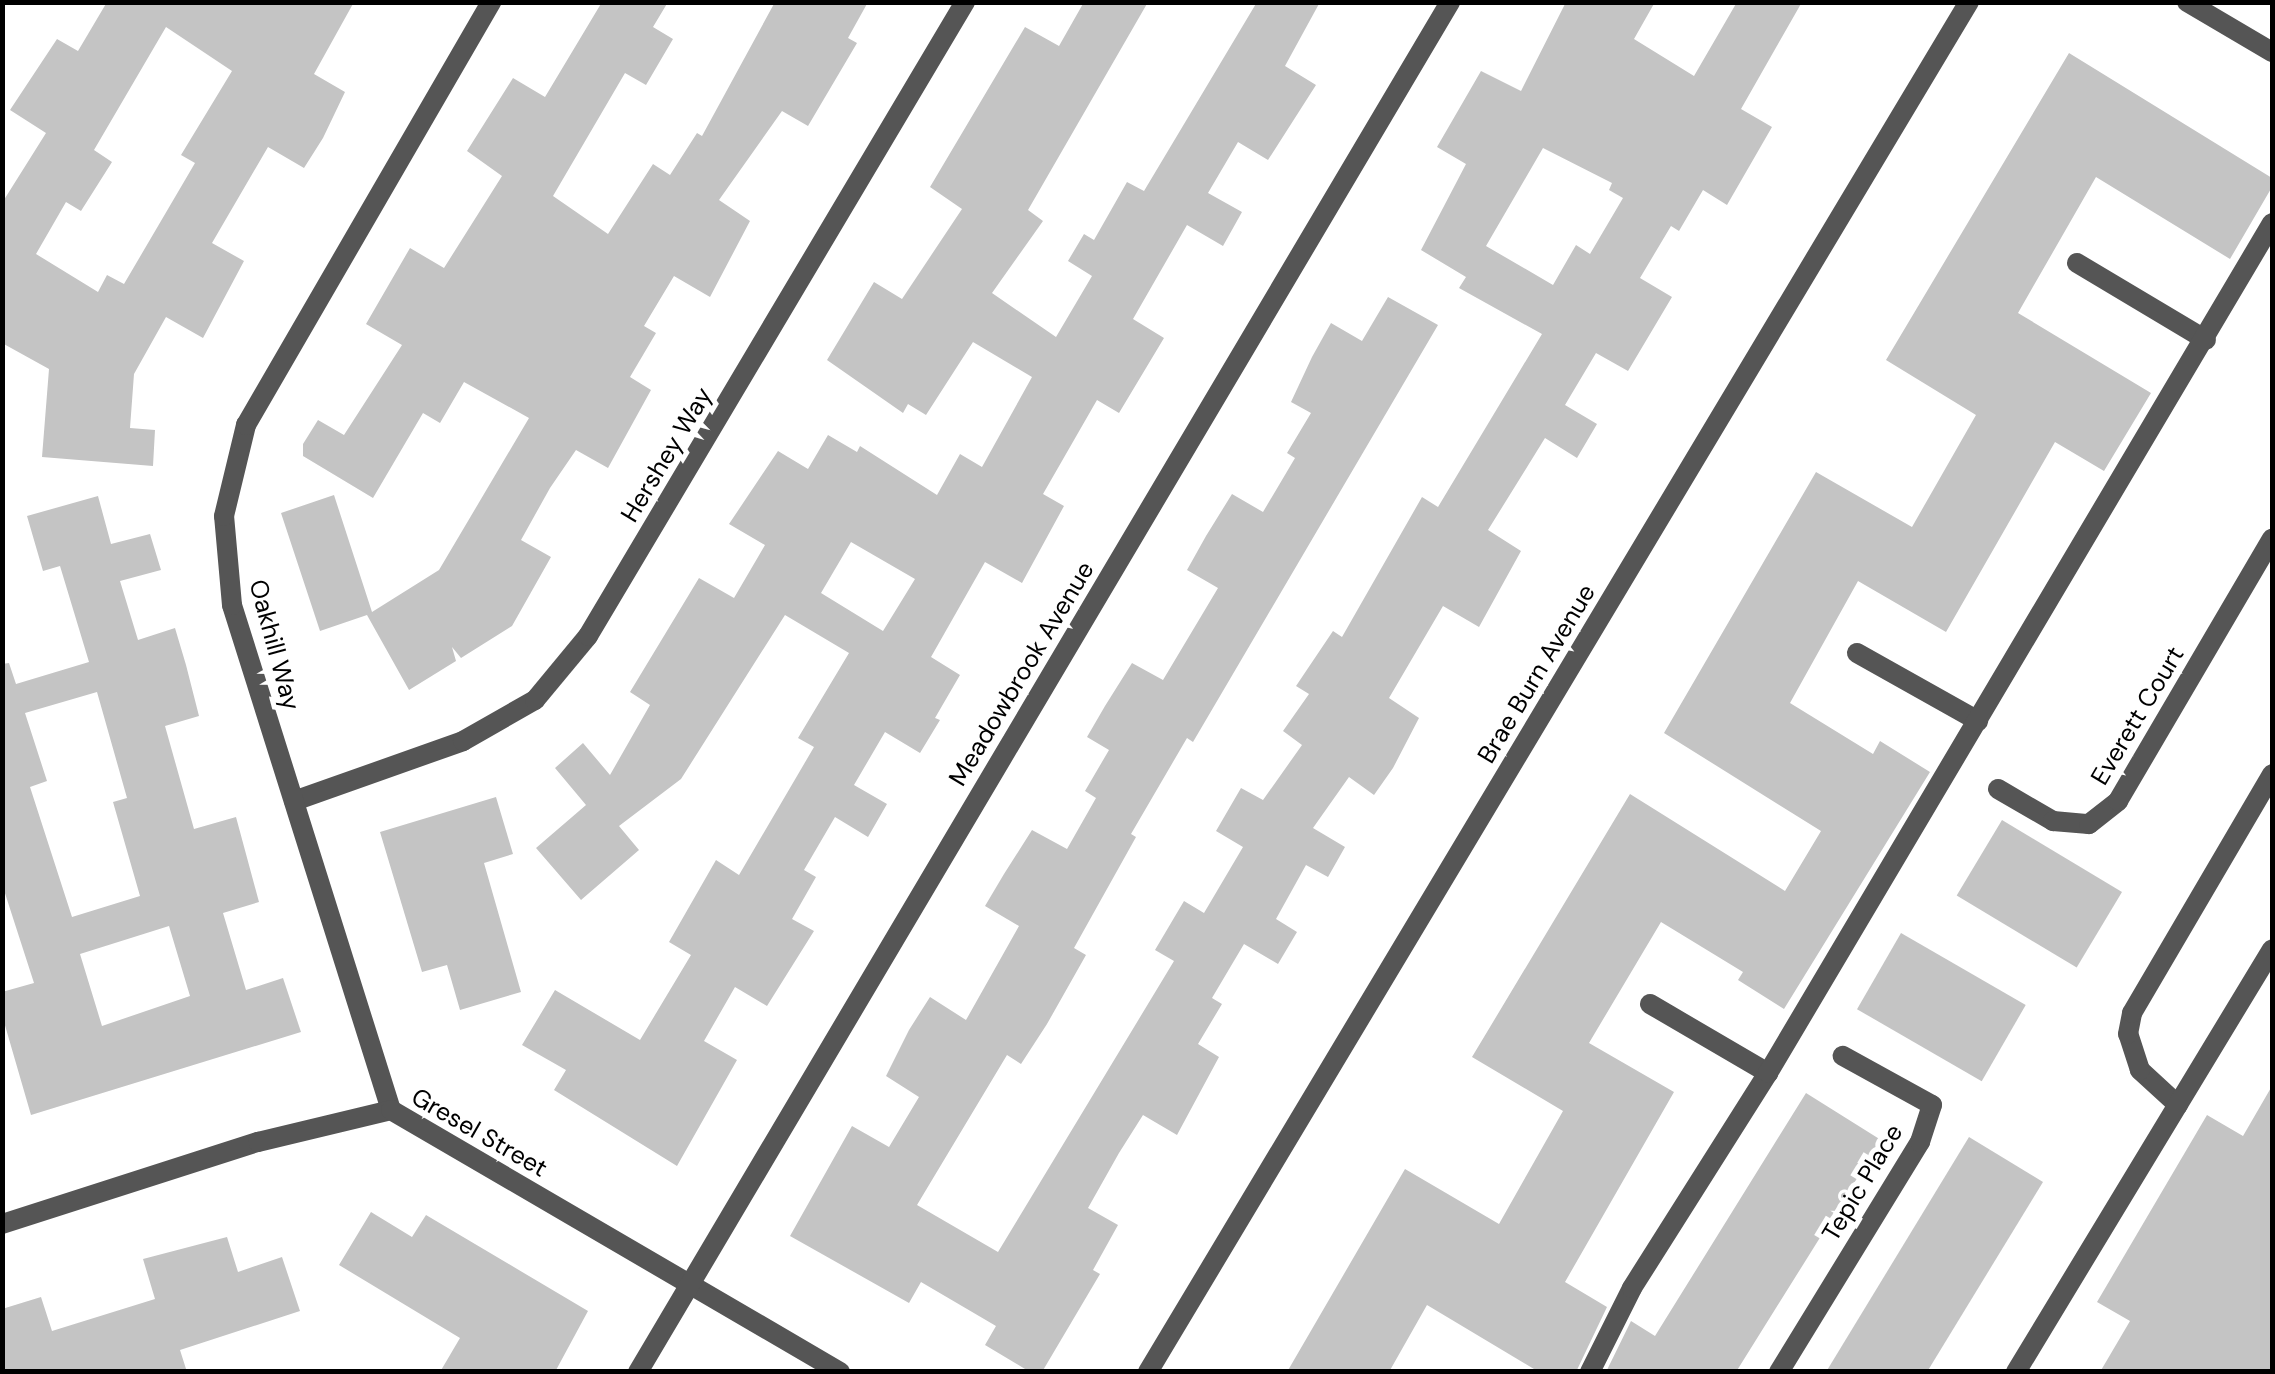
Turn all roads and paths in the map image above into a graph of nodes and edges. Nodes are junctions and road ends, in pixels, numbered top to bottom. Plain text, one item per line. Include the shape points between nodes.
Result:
1 (491, 2) edge
2 (965, 2) edge
3 (1450, 2) edge
4 (1969, 2) edge
5 (2187, 2) edge
6 (2272, 52) edge
7 (2272, 223) edge
8 (2077, 263) dead end
9 (2206, 340) junction
10 (2272, 540) edge
11 (1857, 653) dead end
12 (1978, 721) junction
13 (2272, 774) edge
14 (1998, 790) dead end
15 (294, 800) junction
16 (2272, 949) edge
17 (1650, 1004) dead end
18 (1843, 1056) dead end
19 (1768, 1073) junction
20 (2178, 1105) junction
21 (391, 1110) junction
22 (2, 1224) edge
23 (691, 1288) junction
24 (638, 1372) edge
25 (840, 1372) edge
26 (1148, 1372) edge
27 (1590, 1372) edge
28 (1779, 1372) edge
29 (2016, 1372) edge

1 - 15 street, Oakhill Way via 246,425 224,516 232,605
2 - 15 street, Hershey Way via 588,636 535,700 463,740
3 - 23 street, Meadowbrook Avenue
4 - 26 street, Brae Burn Avenue
5 - 6 street
7 - 9 street
8 - 9 street
9 - 12 street
10 - 14 street, Everett Court via 2118,801 2089,824 2052,822
11 - 12 street
12 - 19 street
13 - 20 street via 2132,1013 2128,1034 2140,1070
15 - 21 street, Oakhill Way
16 - 20 street
17 - 19 street
18 - 28 street, Tepic Place via 1932,1105 1920,1142
19 - 27 street via 1632,1288
20 - 29 street
21 - 22 street, Gresel Street via 258,1142
21 - 23 street, Gresel Street
23 - 24 street, Meadowbrook Avenue
23 - 25 street, Gresel Street

